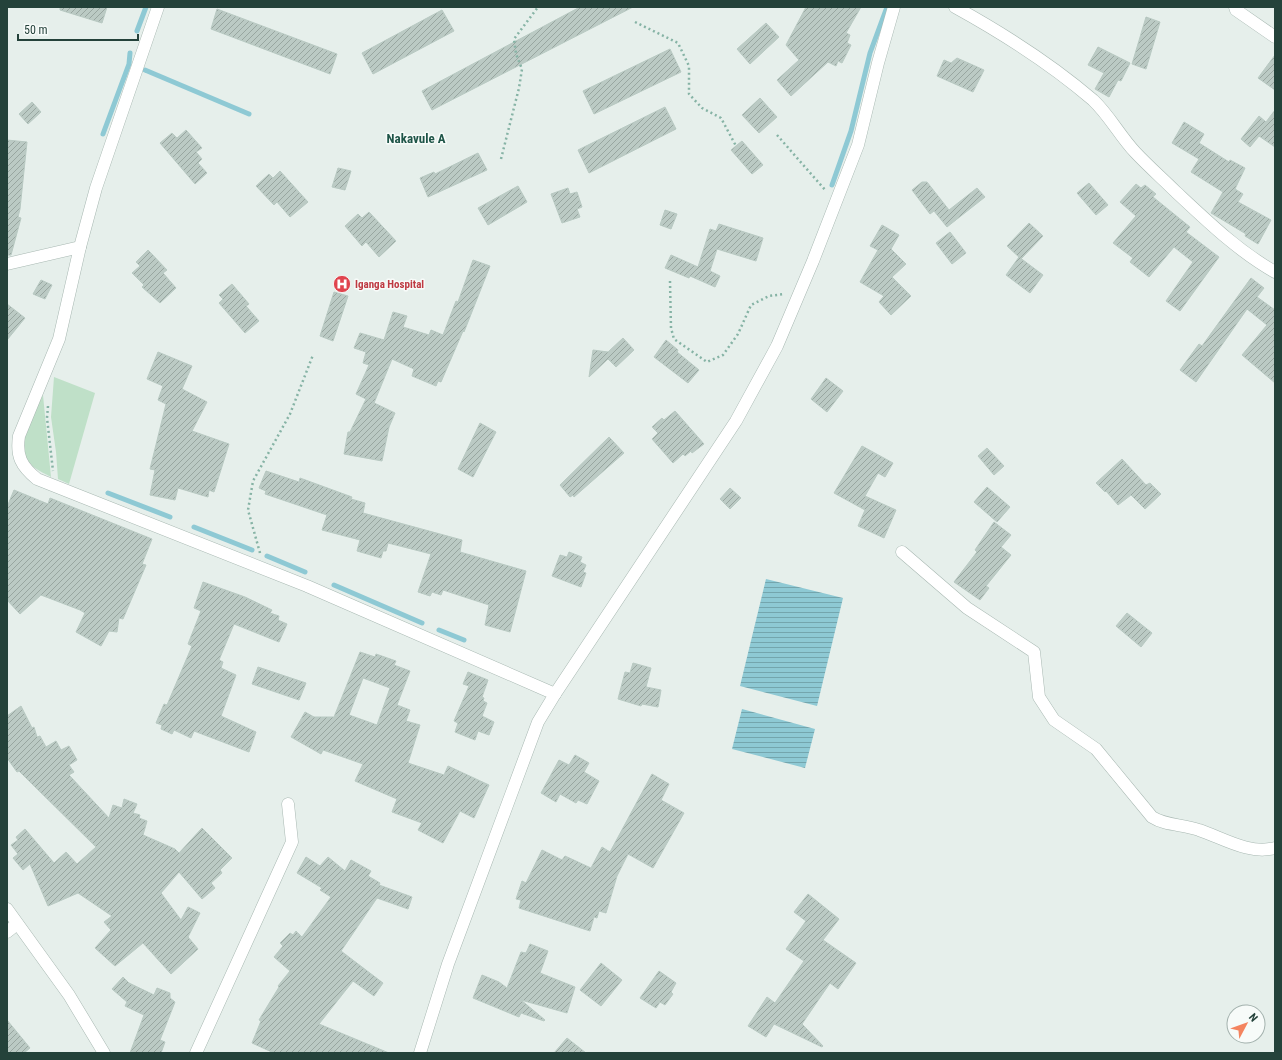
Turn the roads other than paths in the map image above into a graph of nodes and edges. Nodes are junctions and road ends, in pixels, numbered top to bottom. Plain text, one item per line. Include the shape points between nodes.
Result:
1 (158, 7) edge
2 (894, 7) edge
3 (955, 7) edge
4 (1235, 7) edge
5 (1275, 37) edge
6 (80, 247) junction
7 (7, 264) edge
8 (1275, 272) edge
9 (902, 552) dead end
10 (555, 694) junction
11 (288, 804) dead end
12 (1275, 848) edge
13 (7, 909) edge
14 (17, 924) junction
15 (7, 932) edge
16 (104, 1053) edge
17 (196, 1053) edge
18 (420, 1053) edge

1 - 6 street via 96,188
2 - 10 street via 858,145 778,346 736,420
3 - 8 street via 1030,52 1094,101 1134,151 1190,205 1228,239
4 - 5 street
6 - 7 street
6 - 10 street via 59,340 19,436 17,448 26,470 37,479 60,489 265,569
9 - 12 street via 968,608 1034,652 1039,697 1054,720 1096,749 1152,817 1159,822 1198,829 1230,843 1266,850
10 - 18 street via 538,722 448,964
11 - 17 street via 292,842
13 - 14 street
14 - 15 street
14 - 16 street via 69,996

